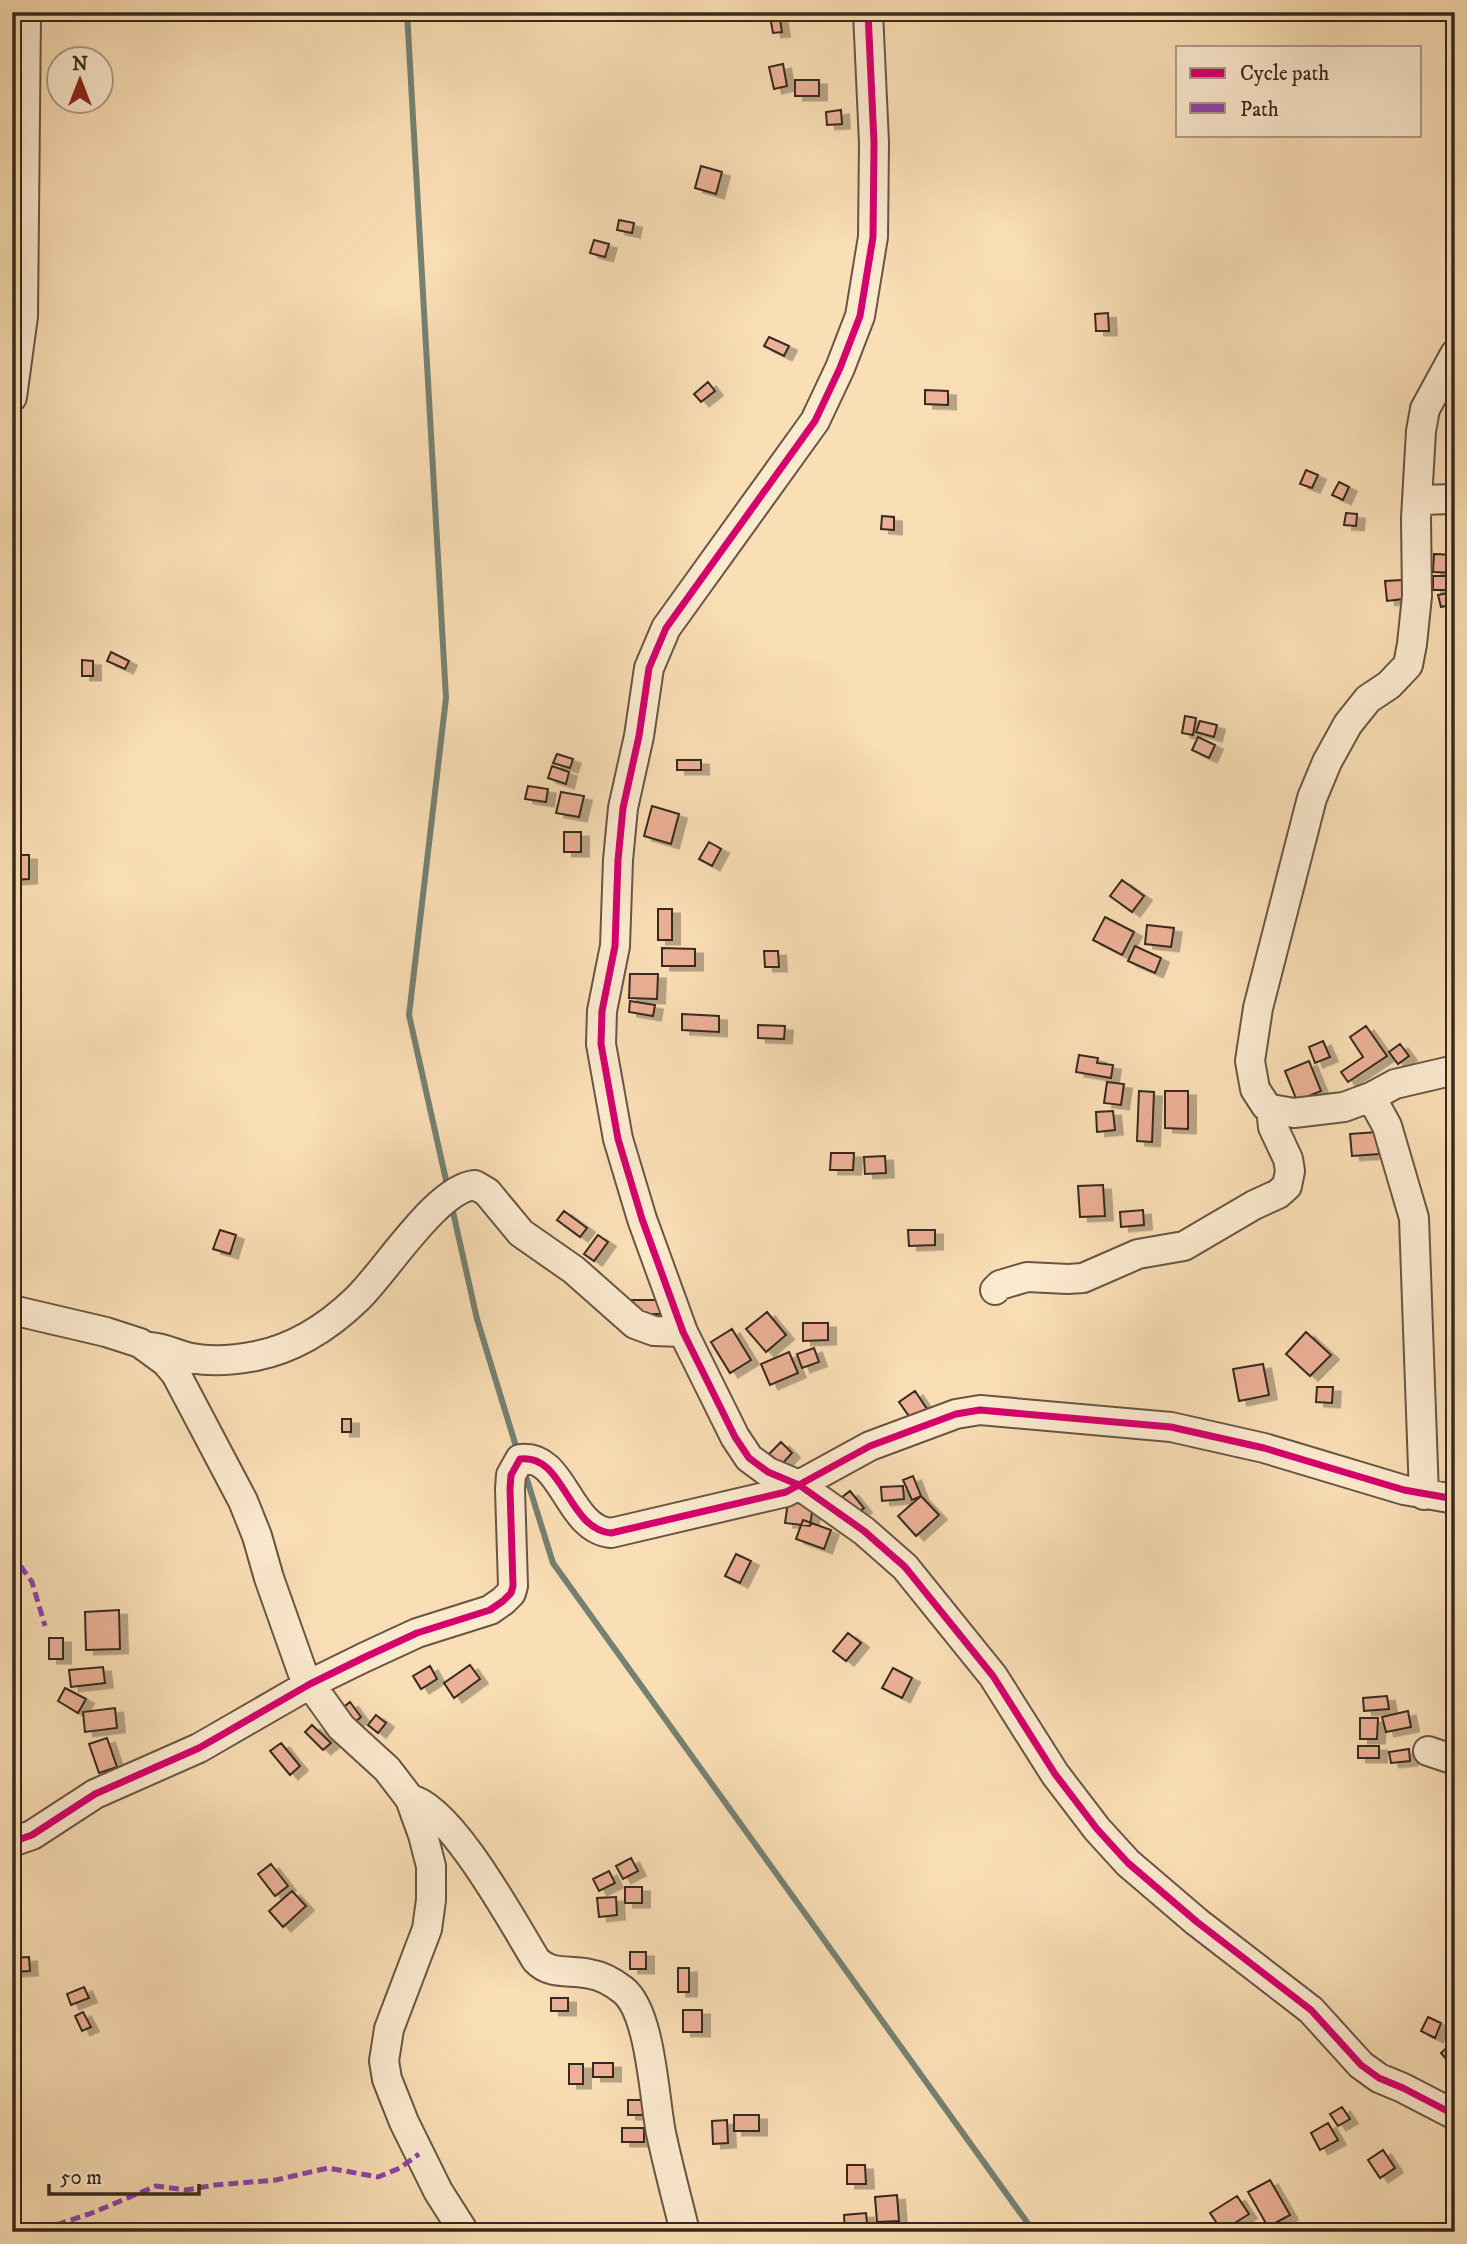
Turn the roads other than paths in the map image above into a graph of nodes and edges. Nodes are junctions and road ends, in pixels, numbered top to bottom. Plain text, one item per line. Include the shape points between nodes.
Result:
1 (26, 12) edge
2 (868, 12) edge
3 (18, 226) edge
4 (1455, 354) edge
5 (12, 397) edge
6 (1455, 499) edge
7 (1417, 500) junction
8 (1455, 1070) edge
9 (1371, 1097) junction
10 (1271, 1109) junction
11 (995, 1290) dead end
12 (12, 1310) edge
13 (683, 1332) junction
14 (147, 1347) junction
15 (800, 1485) junction
16 (1424, 1495) junction
17 (1455, 1499) edge
18 (310, 1684) junction
19 (1428, 1751) dead end
20 (1455, 1760) edge
21 (410, 1799) junction
22 (12, 1842) edge
23 (1455, 2115) edge
24 (464, 2232) edge
25 (685, 2232) edge

1 - 3 street
2 - 13 street via 873,224 860,316 815,421 659,641 644,690 623,808 615,946 602,1011 601,1044 618,1139
3 - 5 street via 23,316
4 - 7 street via 1425,409
6 - 7 street
7 - 10 street via 1417,596 1408,665 1357,711 1327,762 1312,798 1258,1008 1250,1061 1255,1089
8 - 9 street via 1395,1084
9 - 10 street via 1319,1111
9 - 16 street via 1387,1126 1414,1218
10 - 11 street via 1290,1171 1287,1185 1278,1194 1184,1246 1138,1254 1083,1278 1027,1277
12 - 14 street via 106,1332
13 - 14 street via 654,1331 635,1324 574,1270 527,1237 475,1185 458,1190 439,1205 358,1298 306,1339 252,1357 207,1360
13 - 15 street via 749,1458
14 - 18 street via 176,1374 243,1501 296,1658
15 - 16 street via 870,1446 956,1414 980,1410 1171,1427 1264,1448
15 - 18 street via 768,1497 611,1533 584,1520 552,1473 537,1461 520,1459 510,1489 513,1586 503,1601 490,1610 417,1633
15 - 23 street via 905,1567 993,1676 1055,1774 1128,1863 1197,1923 1311,2010 1361,2065
16 - 17 street
18 - 21 street via 341,1727 387,1769
18 - 22 street via 199,1748 95,1794 32,1835
19 - 20 street
21 - 24 street via 431,1866 430,1900 427,1929 389,2029 384,2061 404,2122 438,2192
21 - 25 street via 431,1809 449,1829 500,1898 542,1967 601,1977 630,1998 646,2039 661,2134

